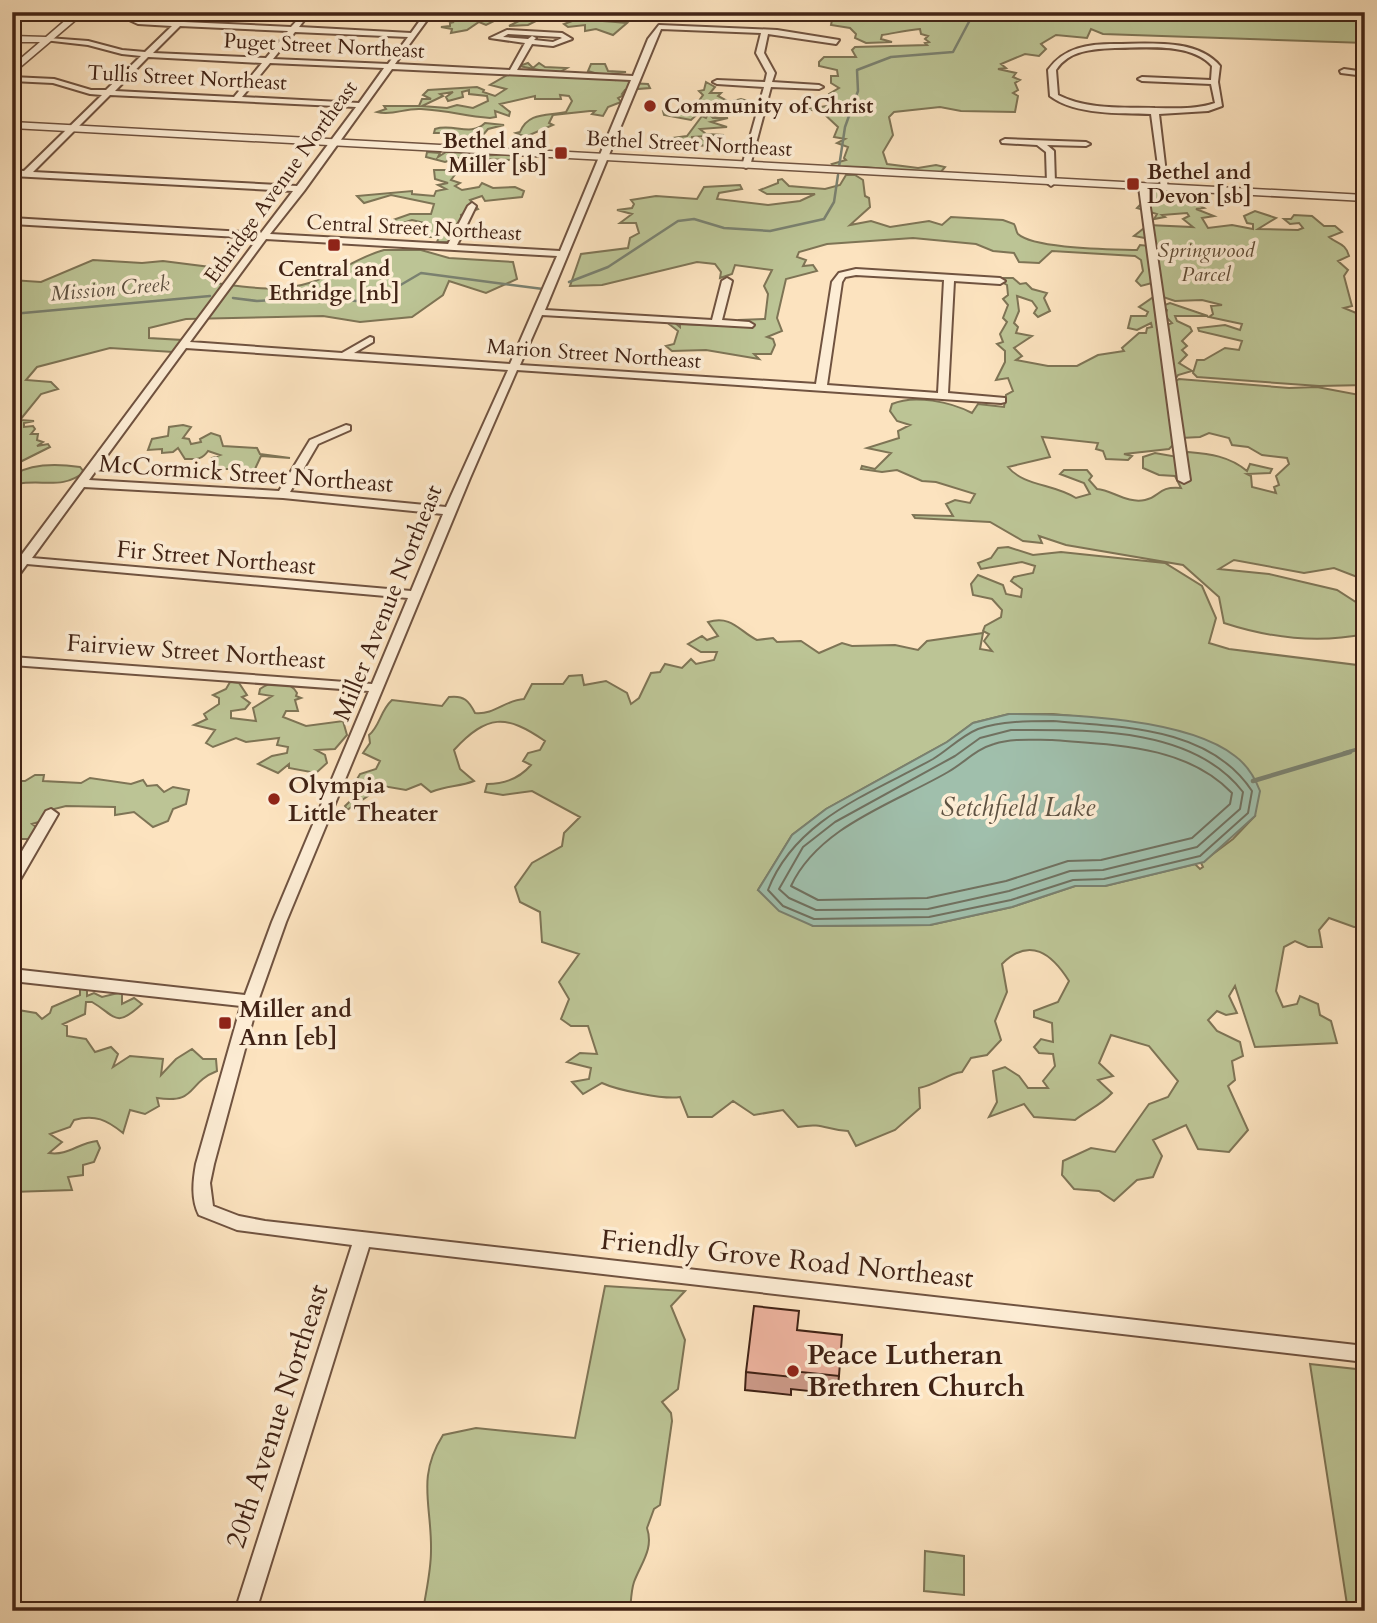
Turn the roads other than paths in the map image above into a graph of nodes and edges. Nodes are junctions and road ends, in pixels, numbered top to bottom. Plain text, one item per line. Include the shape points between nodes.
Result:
1 (81, 12) edge
2 (137, 12) edge
3 (190, 12) edge
4 (430, 12) edge
5 (306, 14) edge
6 (179, 24) junction
7 (293, 29) junction
8 (765, 32) junction
9 (535, 34) junction
10 (413, 35) junction
11 (12, 39) edge
12 (48, 40) junction
13 (836, 42) dead end
14 (529, 43) junction
15 (149, 55) junction
16 (267, 61) junction
17 (388, 67) junction
18 (12, 71) edge
19 (1344, 71) dead end
20 (512, 73) junction
21 (1365, 74) edge
22 (635, 78) junction
23 (12, 79) edge
24 (1142, 79) dead end
25 (717, 82) dead end
26 (1214, 82) junction
27 (768, 85) junction
28 (819, 87) dead end
29 (109, 93) junction
30 (237, 98) junction
31 (360, 105) junction
32 (1154, 110) junction
33 (14, 126) edge
34 (72, 130) junction
35 (1005, 141) dead end
36 (334, 144) junction
37 (1041, 144) junction
38 (1086, 144) dead end
39 (602, 158) junction
40 (746, 166) junction
41 (12, 173) edge
42 (26, 174) junction
43 (1051, 183) junction
44 (1143, 187) junction
45 (1165, 188) junction
46 (301, 189) junction
47 (1365, 198) edge
48 (472, 206) dead end
49 (12, 221) edge
50 (266, 237) junction
51 (451, 248) junction
52 (563, 254) junction
53 (949, 278) junction
54 (727, 281) dead end
55 (1000, 281) dead end
56 (538, 312) junction
57 (716, 323) junction
58 (749, 325) dead end
59 (370, 340) dead end
60 (184, 345) junction
61 (343, 356) junction
62 (512, 368) junction
63 (821, 388) junction
64 (943, 396) junction
65 (1001, 400) dead end
66 (346, 428) dead end
67 (1184, 481) dead end
68 (81, 483) junction
69 (283, 495) junction
70 (451, 511) junction
71 (18, 560) edge
72 (12, 576) edge
73 (416, 596) junction
74 (12, 661) edge
75 (377, 688) junction
76 (51, 814) dead end
77 (12, 881) edge
78 (12, 975) edge
79 (250, 1002) junction
80 (205, 1210) joint
81 (363, 1238) junction
82 (1365, 1354) edge
83 (245, 1611) edge

1 - 12 street
2 - 6 street via 132,17 135,21
3 - 6 street
4 - 10 street, Ethridge Avenue Northeast
5 - 7 street
6 - 7 street
6 - 15 street
7 - 10 street
7 - 16 street
8 - 13 street
8 - 22 street, Miller Avenue Northeast via 659,27
8 - 27 street via 760,53 771,73
9 - 14 street
9 - 14 street via 569,39
9 - 14 street via 506,32 494,37
10 - 17 street, Ethridge Avenue Northeast
11 - 12 street, Puget Street Northeast
12 - 15 street, Puget Street Northeast
12 - 18 street
14 - 20 street
15 - 16 street, Puget Street Northeast
15 - 29 street
16 - 17 street, Puget Street Northeast
16 - 30 street
17 - 20 street, Puget Street Northeast
17 - 31 street, Ethridge Avenue Northeast
19 - 21 street
20 - 22 street, Puget Street Northeast
22 - 39 street, Miller Avenue Northeast
23 - 29 street, Tullis Street Northeast via 54,81
24 - 26 street
25 - 27 street
26 - 32 street via 1220,101 1216,107 1195,112
26 - 32 street via 1214,61 1175,49 1092,47 1066,55 1053,67 1052,93 1061,102
27 - 28 street
27 - 40 street
29 - 30 street, Tullis Street Northeast
29 - 34 street
30 - 31 street, Tullis Street Northeast
31 - 36 street, Ethridge Avenue Northeast
32 - 45 street
33 - 34 street, Bethel Street Northeast
34 - 36 street, Bethel Street Northeast
34 - 42 street
35 - 37 street
36 - 39 street, Bethel Street Northeast
36 - 46 street, Ethridge Avenue Northeast
37 - 38 street
37 - 43 street via 1050,151
39 - 40 street, Bethel Street Northeast
39 - 52 street, Miller Avenue Northeast
40 - 43 street, Bethel Street Northeast
41 - 42 street
42 - 46 street
43 - 44 street, Bethel Street Northeast
44 - 45 street, Bethel Street Northeast
44 - 67 street
45 - 47 street, Bethel Street Northeast
46 - 50 street, Ethridge Avenue Northeast
48 - 51 street
49 - 50 street, Central Street Northeast
50 - 51 street, Central Street Northeast
50 - 60 street, Ethridge Avenue Northeast
51 - 52 street, Central Street Northeast
52 - 56 street, Miller Avenue Northeast
53 - 55 street
53 - 63 street via 856,272 839,279
53 - 64 street
54 - 57 street
56 - 57 street
56 - 62 street, Miller Avenue Northeast
57 - 58 street
59 - 61 street
60 - 61 street, Marion Street Northeast
60 - 68 street, Ethridge Avenue Northeast
61 - 62 street, Marion Street Northeast
62 - 63 street, Marion Street Northeast
62 - 70 street, Miller Avenue Northeast
63 - 64 street, Marion Street Northeast
64 - 65 street, Marion Street Northeast
66 - 69 street via 314,442
68 - 69 street, McCormick Street Northeast
68 - 71 street, Ethridge Avenue Northeast
69 - 70 street, McCormick Street Northeast
70 - 73 street, Miller Avenue Northeast
71 - 72 street, Ethridge Avenue Northeast
71 - 73 street, Fir Street Northeast
73 - 75 street, Miller Avenue Northeast
74 - 75 street, Fairview Street Northeast
75 - 79 street, Miller Avenue Northeast
76 - 77 street
78 - 79 street
79 - 80 street, Miller Avenue Northeast via 205,1164 201,1183
80 - 81 street, Friendly Grove Road Northeast via 265,1228
81 - 82 street, Friendly Grove Road Northeast
81 - 83 street, 20th Avenue Northeast

